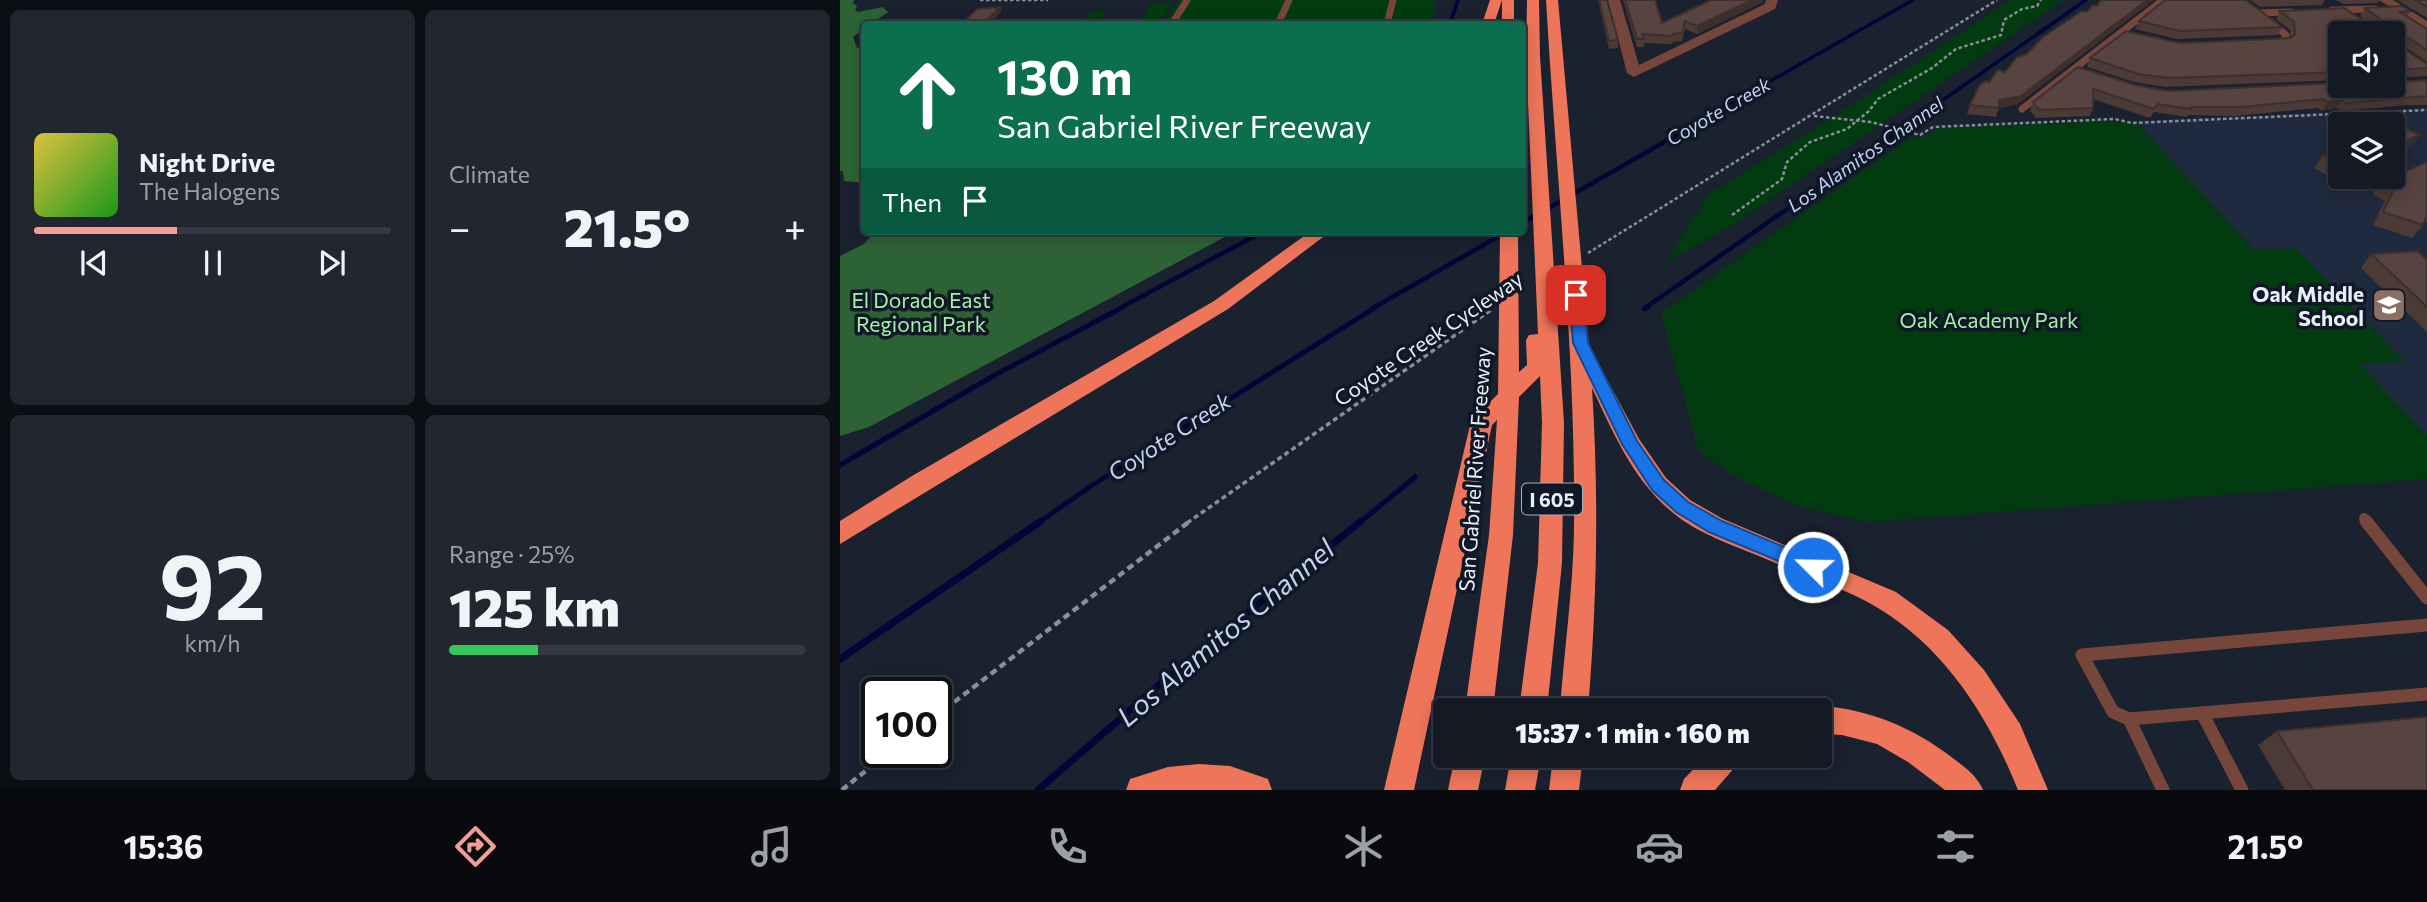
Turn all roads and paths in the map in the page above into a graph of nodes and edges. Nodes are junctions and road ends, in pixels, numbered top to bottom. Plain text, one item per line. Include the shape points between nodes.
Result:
1 (980, 0) edge
2 (1048, 0) edge
3 (1187, 0) edge
4 (1289, 0) edge
5 (1393, 0) edge
6 (1496, 0) edge
7 (1508, 0) edge
8 (1524, 0) edge
9 (1533, 0) edge
10 (1552, 0) edge
11 (1614, 0) edge
12 (1772, 0) edge
13 (1997, 0) edge
14 (2041, 0) edge
15 (2163, 0) edge
16 (2326, 0) edge
17 (2385, 0) edge
18 (2250, 7) edge
19 (2398, 8) junction
20 (2340, 10) junction
21 (2327, 11) edge
22 (2300, 12) edge
23 (2259, 13) junction
24 (2352, 18) edge
25 (1174, 21) edge
26 (1279, 21) edge
27 (1388, 21) edge
28 (1489, 21) edge
29 (1508, 21) edge
30 (1525, 21) edge
31 (2427, 26) edge
32 (2121, 32) junction
33 (2132, 35) edge
34 (1526, 37) edge
35 (2265, 43) edge
36 (2074, 69) junction
37 (2086, 73) edge
38 (2022, 109) dead end
39 (2427, 110) edge
40 (1812, 115) junction
41 (1859, 120) junction
42 (1532, 147) junction
43 (1732, 215) dead end
44 (1316, 235) edge
45 (1509, 235) edge
46 (1579, 263) junction
47 (1492, 309) dead end
48 (1580, 343) junction
49 (1510, 395) junction
50 (2364, 518) dead end
51 (840, 534) edge
52 (2427, 598) edge
53 (2427, 625) edge
54 (2427, 694) edge
55 (1481, 698) edge
56 (1534, 698) edge
57 (1575, 698) edge
58 (952, 704) edge
59 (2202, 713) junction
60 (2129, 719) junction
61 (1832, 721) edge
62 (869, 768) edge
63 (1468, 768) edge
64 (1524, 768) edge
65 (1567, 768) edge
66 (1715, 768) edge
67 (842, 790) edge
68 (1141, 790) edge
69 (1257, 790) edge
70 (1399, 790) edge
71 (1463, 790) edge
72 (1520, 790) edge
73 (1564, 790) edge
74 (1695, 790) edge
75 (1968, 790) edge
76 (2033, 790) edge
77 (2164, 790) edge
78 (2242, 790) edge

1 - 2 path
3 - 25 lane
4 - 26 lane
5 - 27 lane
6 - 28 highway
7 - 29 highway
8 - 30 highway, I 605
9 - 42 highway, I 605
10 - 46 highway, I 605 via 1560,134
11 - 12 street via 1634,73 1771,6
13 - 40 path
14 - 41 path via 2004,20 2001,35 1956,49 1878,99
15 - 32 lane
16 - 20 lane
17 - 19 street
18 - 23 lane
19 - 20 lane
19 - 31 street
20 - 21 lane
20 - 24 lane
22 - 23 lane
23 - 35 lane via 2286,35 2284,41
32 - 33 lane
32 - 36 lane
34 - 42 highway, I 605
36 - 37 lane
36 - 38 lane
39 - 41 path via 2132,123 2115,118 1961,125 1933,127 1920,135
40 - 41 path
40 - 46 path
41 - 43 path via 1803,146 1787,162 1782,179
42 - 49 highway, I 605 via 1536,367
42 - 56 highway, I 605 via 1547,286 1553,423 1550,563
44 - 51 highway via 1221,304
45 - 49 highway, San Gabriel River Freeway / I 605
46 - 48 highway, I 605
47 - 58 path, Coyote Creek Cycleway via 1161,541
48 - 57 highway, I 605 via 1586,457 1584,580
48 - 76 highway via 1630,444 1658,485 1682,507 1715,526 1887,600 1939,639 1974,679 2010,734
49 - 55 highway, San Gabriel River Freeway / I 605 via 1496,586
49 - 70 highway via 1482,421
50 - 52 lane
53 - 60 lane via 2082,655 2113,712
54 - 59 lane
59 - 60 lane
59 - 78 lane
60 - 77 lane
61 - 75 highway via 1864,725 1896,738 1933,759
62 - 67 path
63 - 71 highway
64 - 72 highway
65 - 73 highway
66 - 74 highway
68 - 69 highway via 1206,779 1246,784

